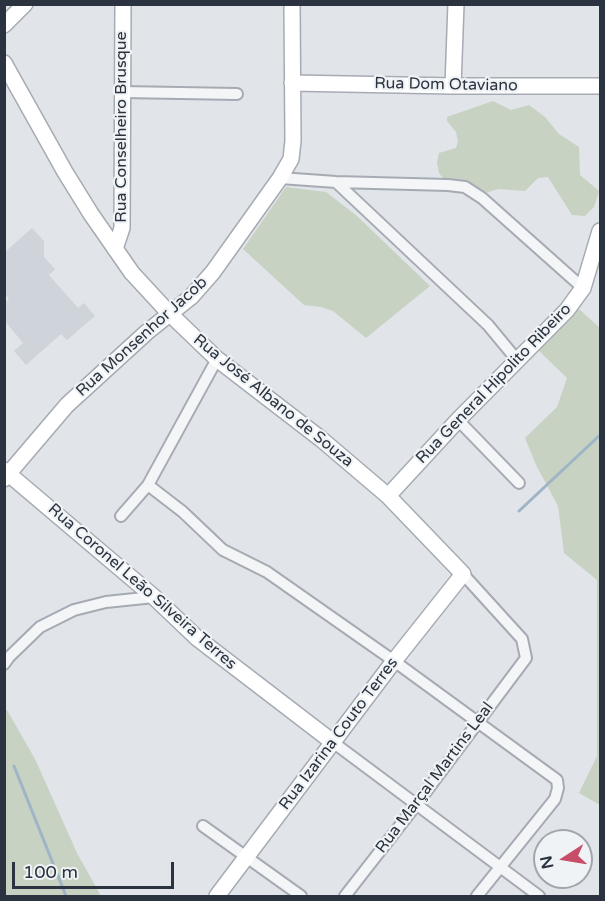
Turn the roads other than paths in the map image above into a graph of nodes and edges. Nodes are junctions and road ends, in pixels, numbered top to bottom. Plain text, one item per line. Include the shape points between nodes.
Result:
1 (25, 4) edge
2 (123, 4) edge
3 (292, 4) edge
4 (456, 4) edge
5 (4, 26) edge
6 (4, 63) edge
7 (292, 83) junction
8 (453, 86) junction
9 (600, 86) edge
10 (122, 92) junction
11 (237, 94) dead end
12 (280, 178) junction
13 (336, 182) junction
14 (600, 231) edge
15 (115, 249) junction
16 (583, 288) junction
17 (169, 313) junction
18 (217, 358) junction
19 (517, 360) junction
20 (458, 420) junction
21 (6, 474) edge
22 (519, 483) dead end
23 (148, 485) junction
24 (388, 496) junction
25 (121, 516) dead end
26 (463, 574) junction
27 (154, 597) junction
28 (526, 658) joint
29 (6, 659) edge
30 (394, 661) junction
31 (478, 721) junction
32 (334, 743) junction
33 (416, 805) junction
34 (203, 826) dead end
35 (246, 857) junction
36 (500, 866) junction
37 (217, 897) edge
38 (301, 897) edge
39 (345, 897) edge
40 (477, 897) edge
41 (539, 897) edge

1 - 5 street
2 - 10 street, Rua Conselheiro Brusque
3 - 7 street
4 - 8 street
6 - 15 street, Rua José Albano de Souza via 65,172
7 - 8 street, Rua Dom Otaviano
7 - 12 street, Rua Monsenhor Jacob via 291,159
8 - 9 street, Rua Dom Otaviano
10 - 11 street
10 - 15 street, Rua Conselheiro Brusque via 122,228
12 - 13 street
12 - 17 street, Rua Monsenhor Jacob via 213,272 191,297
13 - 16 street via 465,187
13 - 19 street via 488,325
14 - 16 street, Rua General Hipolito Ribeiro
15 - 17 street, Rua José Albano de Souza
16 - 19 street, Rua General Hipolito Ribeiro via 567,310
17 - 18 street, Rua José Albano de Souza
17 - 21 street, Rua Monsenhor Jacob via 67,405
18 - 23 street
18 - 24 street, Rua José Albano de Souza
19 - 20 street, Rua General Hipolito Ribeiro
20 - 22 street
20 - 24 street, Rua General Hipolito Ribeiro
21 - 27 street, Rua Coronel Leão Silveira Terres
23 - 25 street
23 - 30 street via 223,550 267,572
24 - 26 street, Rua José Albano de Souza
26 - 28 street, Rua José Albano de Souza via 522,639
26 - 30 street, Rua Izarina Couto Terres
27 - 29 street via 74,610 40,627
27 - 32 street, Rua Coronel Leão Silveira Terres via 197,638
28 - 31 street, Rua Marçal Martins Leal
30 - 31 street
30 - 32 street, Rua Izarina Couto Terres
31 - 33 street, Rua Marçal Martins Leal
31 - 36 street via 557,780 555,798
32 - 33 street
32 - 35 street, Rua Izarina Couto Terres
33 - 36 street
33 - 39 street, Rua Marçal Martins Leal
34 - 35 street
35 - 37 street, Rua Izarina Couto Terres
35 - 38 street
36 - 40 street
36 - 41 street

